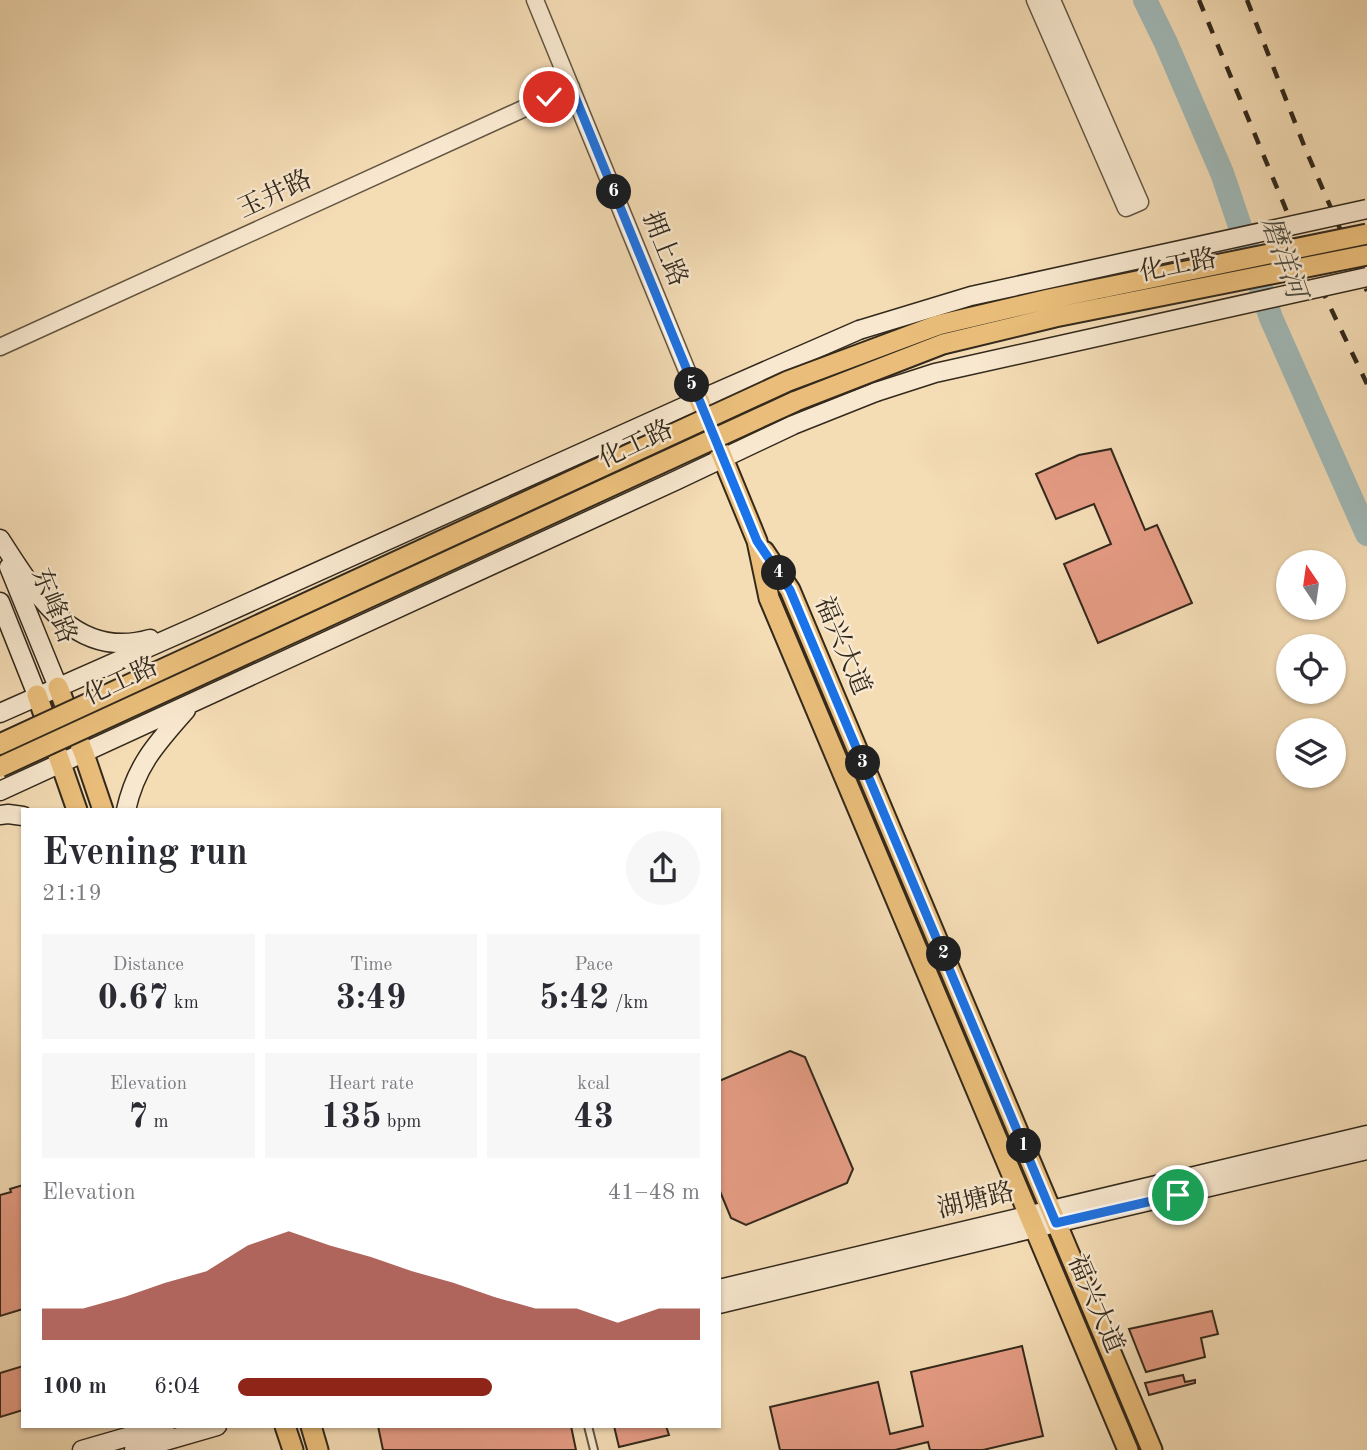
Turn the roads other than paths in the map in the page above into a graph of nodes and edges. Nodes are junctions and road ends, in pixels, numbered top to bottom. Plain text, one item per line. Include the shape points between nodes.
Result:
1 (535, 0) edge
2 (1035, 0) edge
3 (1052, 0) edge
4 (571, 87) junction
5 (1367, 209) edge
6 (1367, 234) edge
7 (1367, 255) edge
8 (1367, 277) edge
9 (0, 347) edge
10 (699, 400) junction
11 (723, 458) junction
12 (0, 538) edge
13 (757, 541) junction
14 (0, 545) edge
15 (0, 602) edge
16 (197, 626) junction
17 (58, 687) junction
18 (37, 695) junction
19 (191, 703) junction
20 (0, 713) edge
21 (0, 744) edge
22 (84, 754) junction
23 (61, 764) junction
24 (0, 766) edge
25 (0, 791) edge
26 (76, 808) edge
27 (102, 808) edge
28 (127, 808) edge
29 (0, 815) edge
30 (21, 816) edge
31 (1367, 1135) edge
32 (1367, 1150) edge
33 (1054, 1216) junction
34 (1032, 1222) junction
35 (721, 1289) edge
36 (721, 1303) edge
37 (158, 1428) edge
38 (210, 1428) edge
39 (286, 1428) edge
40 (311, 1428) edge
41 (588, 1428) edge
42 (82, 1450) edge
43 (134, 1450) edge
44 (293, 1450) edge
45 (318, 1450) edge
46 (594, 1450) edge
47 (1128, 1450) edge
48 (1152, 1450) edge

1 - 4 street, 拥上路
2 - 3 street via 1126,208 1140,202
4 - 9 street, 玉井路
4 - 10 street, 拥上路
5 - 10 main road, bridge via 971,296 859,330
6 - 21 main road, 化工路, bridge via 938,325 788,381
7 - 24 main road, 化工路, bridge via 943,344 796,401
8 - 11 main road, bridge via 935,373 793,425
10 - 11 main road
10 - 16 main road
11 - 13 main road
11 - 19 main road
12 - 16 main road via 34,591 58,618 82,634 127,644
13 - 33 main road, 福兴大道 via 790,590
13 - 34 main road, 福兴大道 via 769,598
14 - 17 main road, 东峰路
15 - 18 main road, 东峰路
16 - 17 main road
17 - 18 main road
17 - 22 main road
18 - 20 main road
18 - 23 main road
19 - 22 main road
19 - 28 main road via 144,761
22 - 23 main road
22 - 27 main road
23 - 25 main road
23 - 26 main road
29 - 30 main road
31 - 33 main road, 湖塘路
32 - 33 main road, 湖塘路
33 - 34 main road, 湖塘路
33 - 48 main road, 福兴大道
34 - 35 main road, 湖塘路
34 - 36 main road, 湖塘路
34 - 47 main road, 福兴大道
37 - 42 main road
38 - 43 main road
39 - 44 main road
40 - 45 main road
41 - 46 lane

